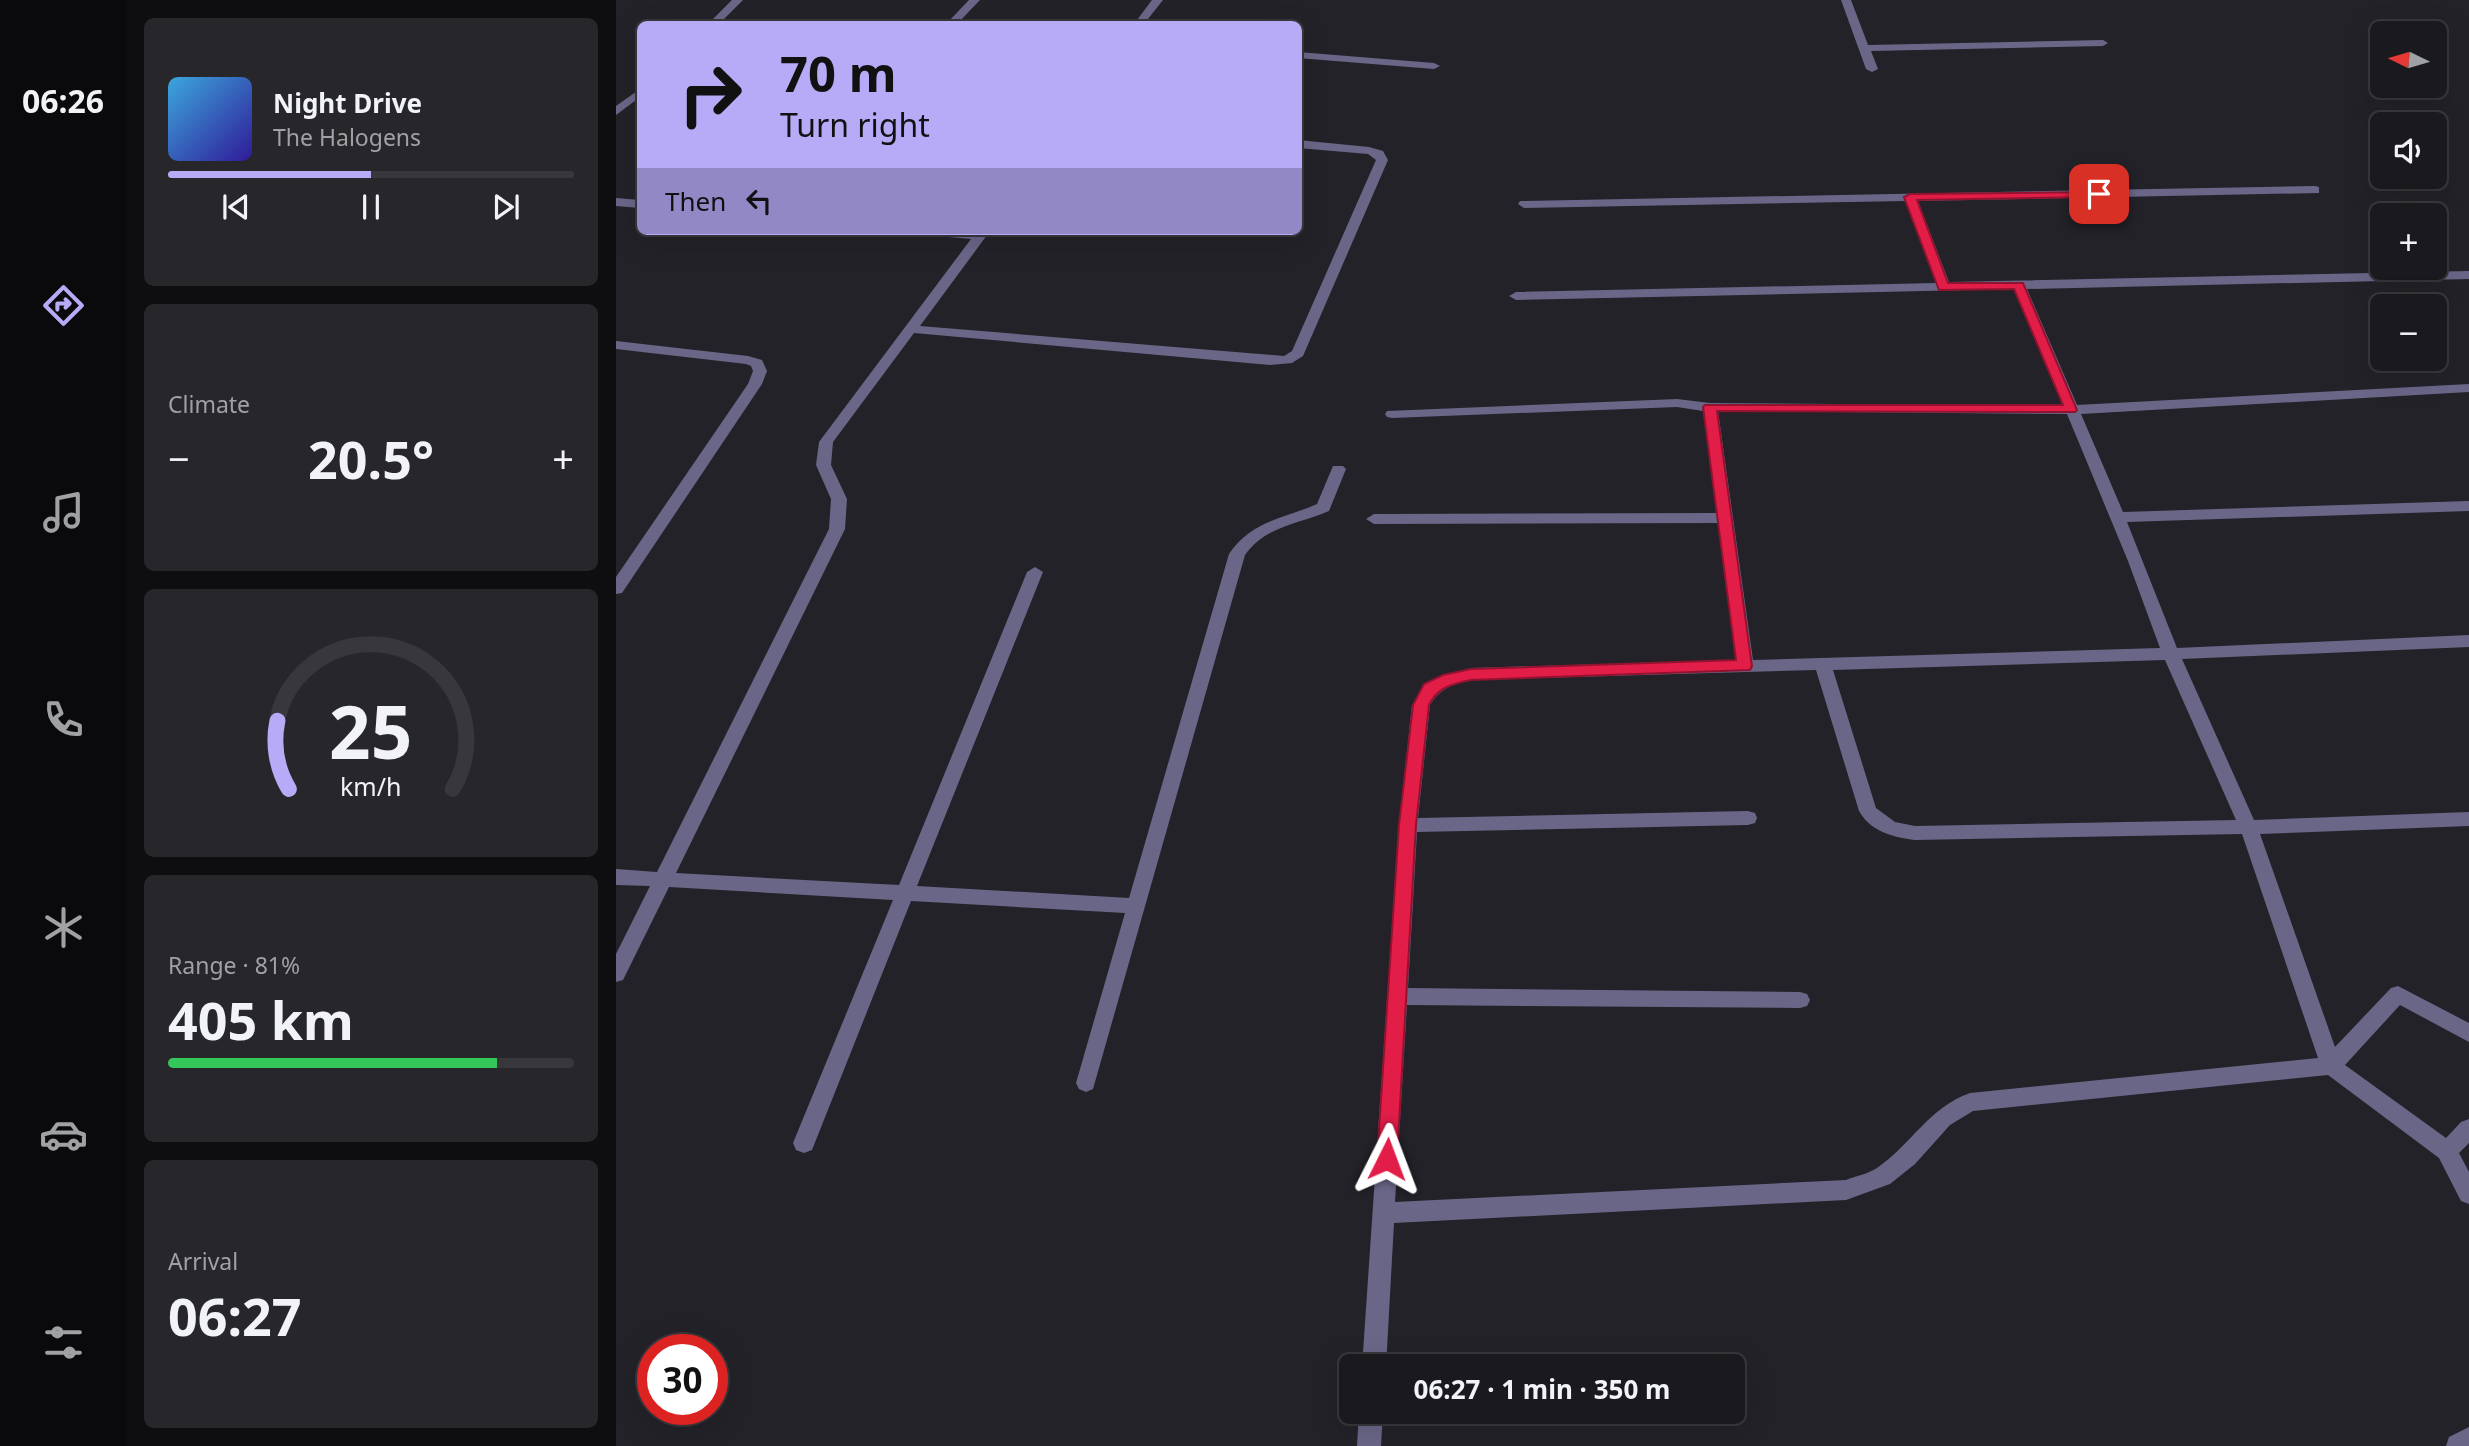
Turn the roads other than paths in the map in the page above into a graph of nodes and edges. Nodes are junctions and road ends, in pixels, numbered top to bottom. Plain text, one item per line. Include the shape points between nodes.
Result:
1 (738, 0) edge
2 (975, 0) edge
3 (1158, 0) edge
4 (1846, 0) edge
5 (716, 21) edge
6 (954, 21) edge
7 (1141, 21) edge
8 (2103, 43) dead end
9 (1864, 48) junction
10 (1302, 55) edge
11 (1434, 66) dead end
12 (1872, 69) dead end
13 (637, 94) edge
14 (616, 112) edge
15 (1302, 144) edge
16 (2315, 190) dead end
17 (1910, 197) junction
18 (616, 202) edge
19 (637, 204) edge
20 (1524, 204) dead end
21 (981, 235) edge
22 (2469, 275) edge
23 (2019, 285) junction
24 (1944, 287) junction
25 (1516, 296) dead end
26 (911, 329) junction
27 (616, 345) edge
28 (2469, 388) edge
29 (1710, 407) junction
30 (2071, 410) junction
31 (1392, 414) dead end
32 (1338, 469) dead end
33 (2469, 506) edge
34 (2117, 517) junction
35 (1725, 518) junction
36 (1374, 519) dead end
37 (1035, 572) dead end
38 (616, 589) edge
39 (2469, 641) edge
40 (2171, 654) junction
41 (1822, 664) junction
42 (1745, 666) junction
43 (1748, 818) dead end
44 (2469, 819) edge
45 (1408, 825) junction
46 (2248, 827) junction
47 (616, 877) edge
48 (665, 880) junction
49 (905, 893) junction
50 (1137, 906) junction
51 (616, 974) edge
52 (1397, 996) junction
53 (1800, 1000) dead end
54 (2469, 1033) edge
55 (2331, 1066) junction
56 (1086, 1083) dead end
57 (2469, 1129) edge
58 (804, 1143) dead end
59 (2447, 1151) junction
60 (2469, 1194) edge
61 (1384, 1213) junction
62 (1375, 1354) edge
63 (1370, 1424) edge
64 (2469, 1439) edge
65 (1369, 1446) edge
66 (2458, 1446) edge

1 - 5 street
2 - 6 street
3 - 7 street
4 - 9 street
8 - 9 street
9 - 12 street
10 - 11 street
13 - 14 street
15 - 26 street via 1369,151 1382,160 1298,353 1287,360
16 - 17 street
17 - 20 street
17 - 24 street
18 - 19 street
21 - 26 street
22 - 23 street
23 - 24 street
23 - 30 street
24 - 25 street
26 - 48 street via 826,442 821,456 837,494 837,529
27 - 38 street via 748,360 757,363 760,371
28 - 30 street
29 - 30 street
29 - 31 street via 1677,402
29 - 35 street
30 - 34 street
32 - 50 street via 1324,507 1256,530 1237,554
33 - 34 street
34 - 40 street
35 - 36 street
35 - 42 street
37 - 49 street
39 - 40 street
40 - 41 street
40 - 46 street
41 - 42 street
41 - 46 street via 1868,811 1890,829 1915,833
42 - 45 street via 1471,674 1449,679 1430,688 1421,705
43 - 45 street
44 - 46 street
45 - 52 street
46 - 55 street
47 - 48 street
48 - 49 street
48 - 51 street
49 - 50 street
49 - 58 street
50 - 56 street
52 - 53 street
52 - 61 street
54 - 55 street via 2398,994
55 - 59 street
55 - 61 street via 1970,1102 1942,1118 1882,1177 1846,1189
57 - 59 street
59 - 60 street
61 - 62 street
63 - 65 street
64 - 66 street

